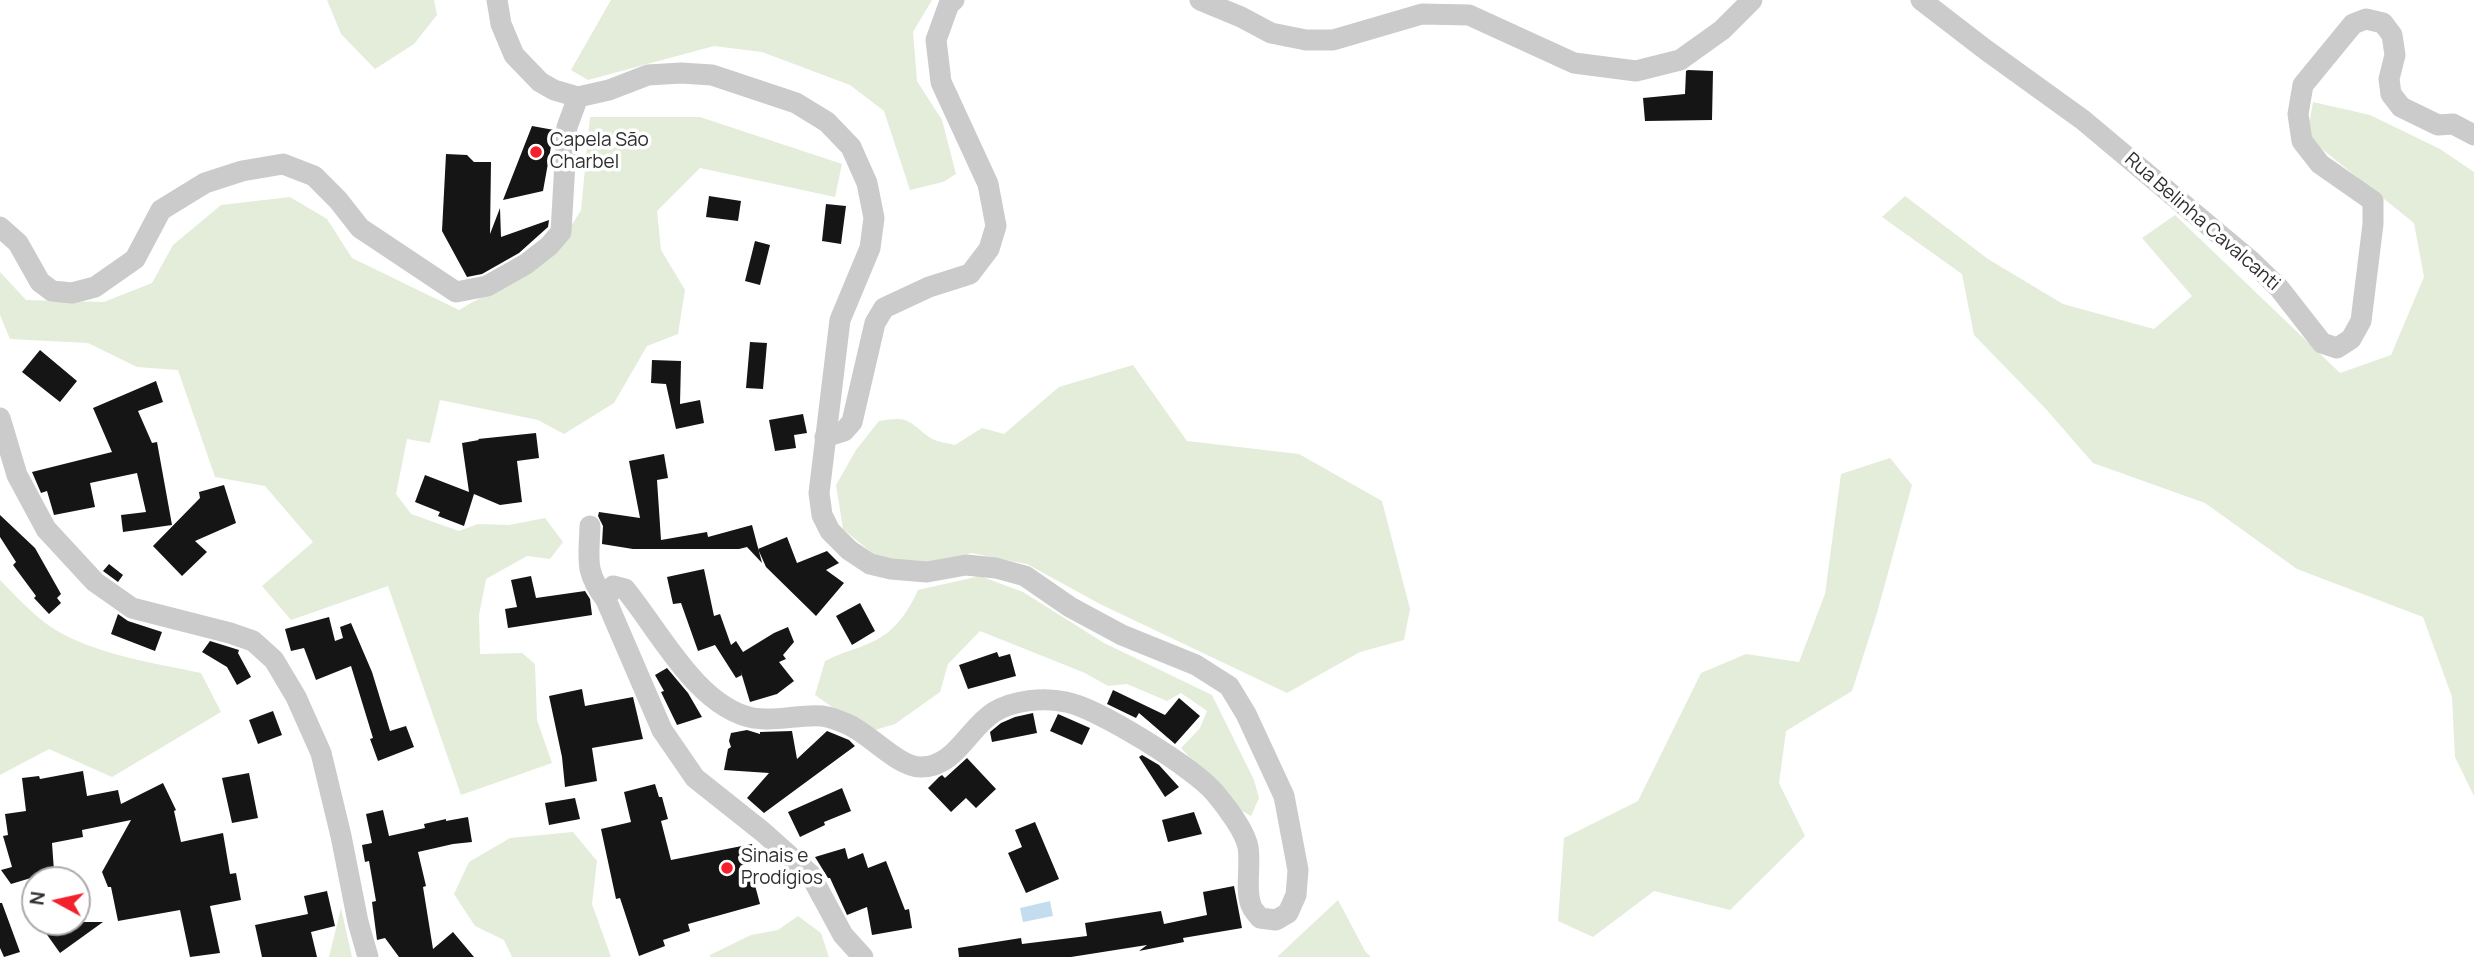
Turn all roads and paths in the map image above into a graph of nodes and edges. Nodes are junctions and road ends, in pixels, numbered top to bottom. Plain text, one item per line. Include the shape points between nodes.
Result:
1 (497, 0) edge
2 (954, 0) edge
3 (1200, 0) edge
4 (1752, 0) edge
5 (1921, 0) edge
6 (578, 97) junction
7 (2474, 135) edge
8 (0, 227) edge
9 (0, 418) edge
10 (825, 438) junction
11 (590, 526) dead end
12 (606, 600) junction
13 (368, 957) edge
14 (863, 957) edge

1 - 6 street via 514,55 540,82
2 - 10 street via 936,40 941,82 988,184 996,226 989,249 970,274 884,308 874,324 852,422 844,431
3 - 4 street via 1271,33 1306,40 1333,40 1422,14 1469,15 1574,64 1636,71 1680,60 1722,30
5 - 7 street, Rua Belinha Cavalcanti via 2125,155 2251,261 2322,343 2337,348 2351,339 2361,321 2373,201 2320,164 2302,141 2298,114 2303,85 2353,23 2366,19 2383,23 2392,35 2395,55 2389,79 2391,94 2401,107 2438,125 2453,124
6 - 8 street via 567,127 561,232 526,264 487,286 456,292 360,228 314,176 283,164 205,183 161,210 135,259 95,287 72,293 52,291 40,282 18,243
6 - 10 street via 648,75 712,75 796,103 827,122 850,147 867,183 874,218 870,248 840,320
9 - 13 street via 17,475 46,529 94,582 132,608 253,641 274,660 321,753
10 - 12 street via 819,493 822,515 830,531 870,564 927,572 966,565 1025,576 1070,607 1122,635 1196,665 1229,686 1284,796 1298,870 1296,895 1288,913 1276,920 1260,918 1250,904 1248,845 1213,790 1176,760 1098,714 1068,702 1024,701 995,712 937,764 918,768 850,725 823,716 754,718 729,709 682,666 625,589 612,586
11 - 12 street via 589,570
12 - 14 street via 662,730 695,778 810,874 843,935

